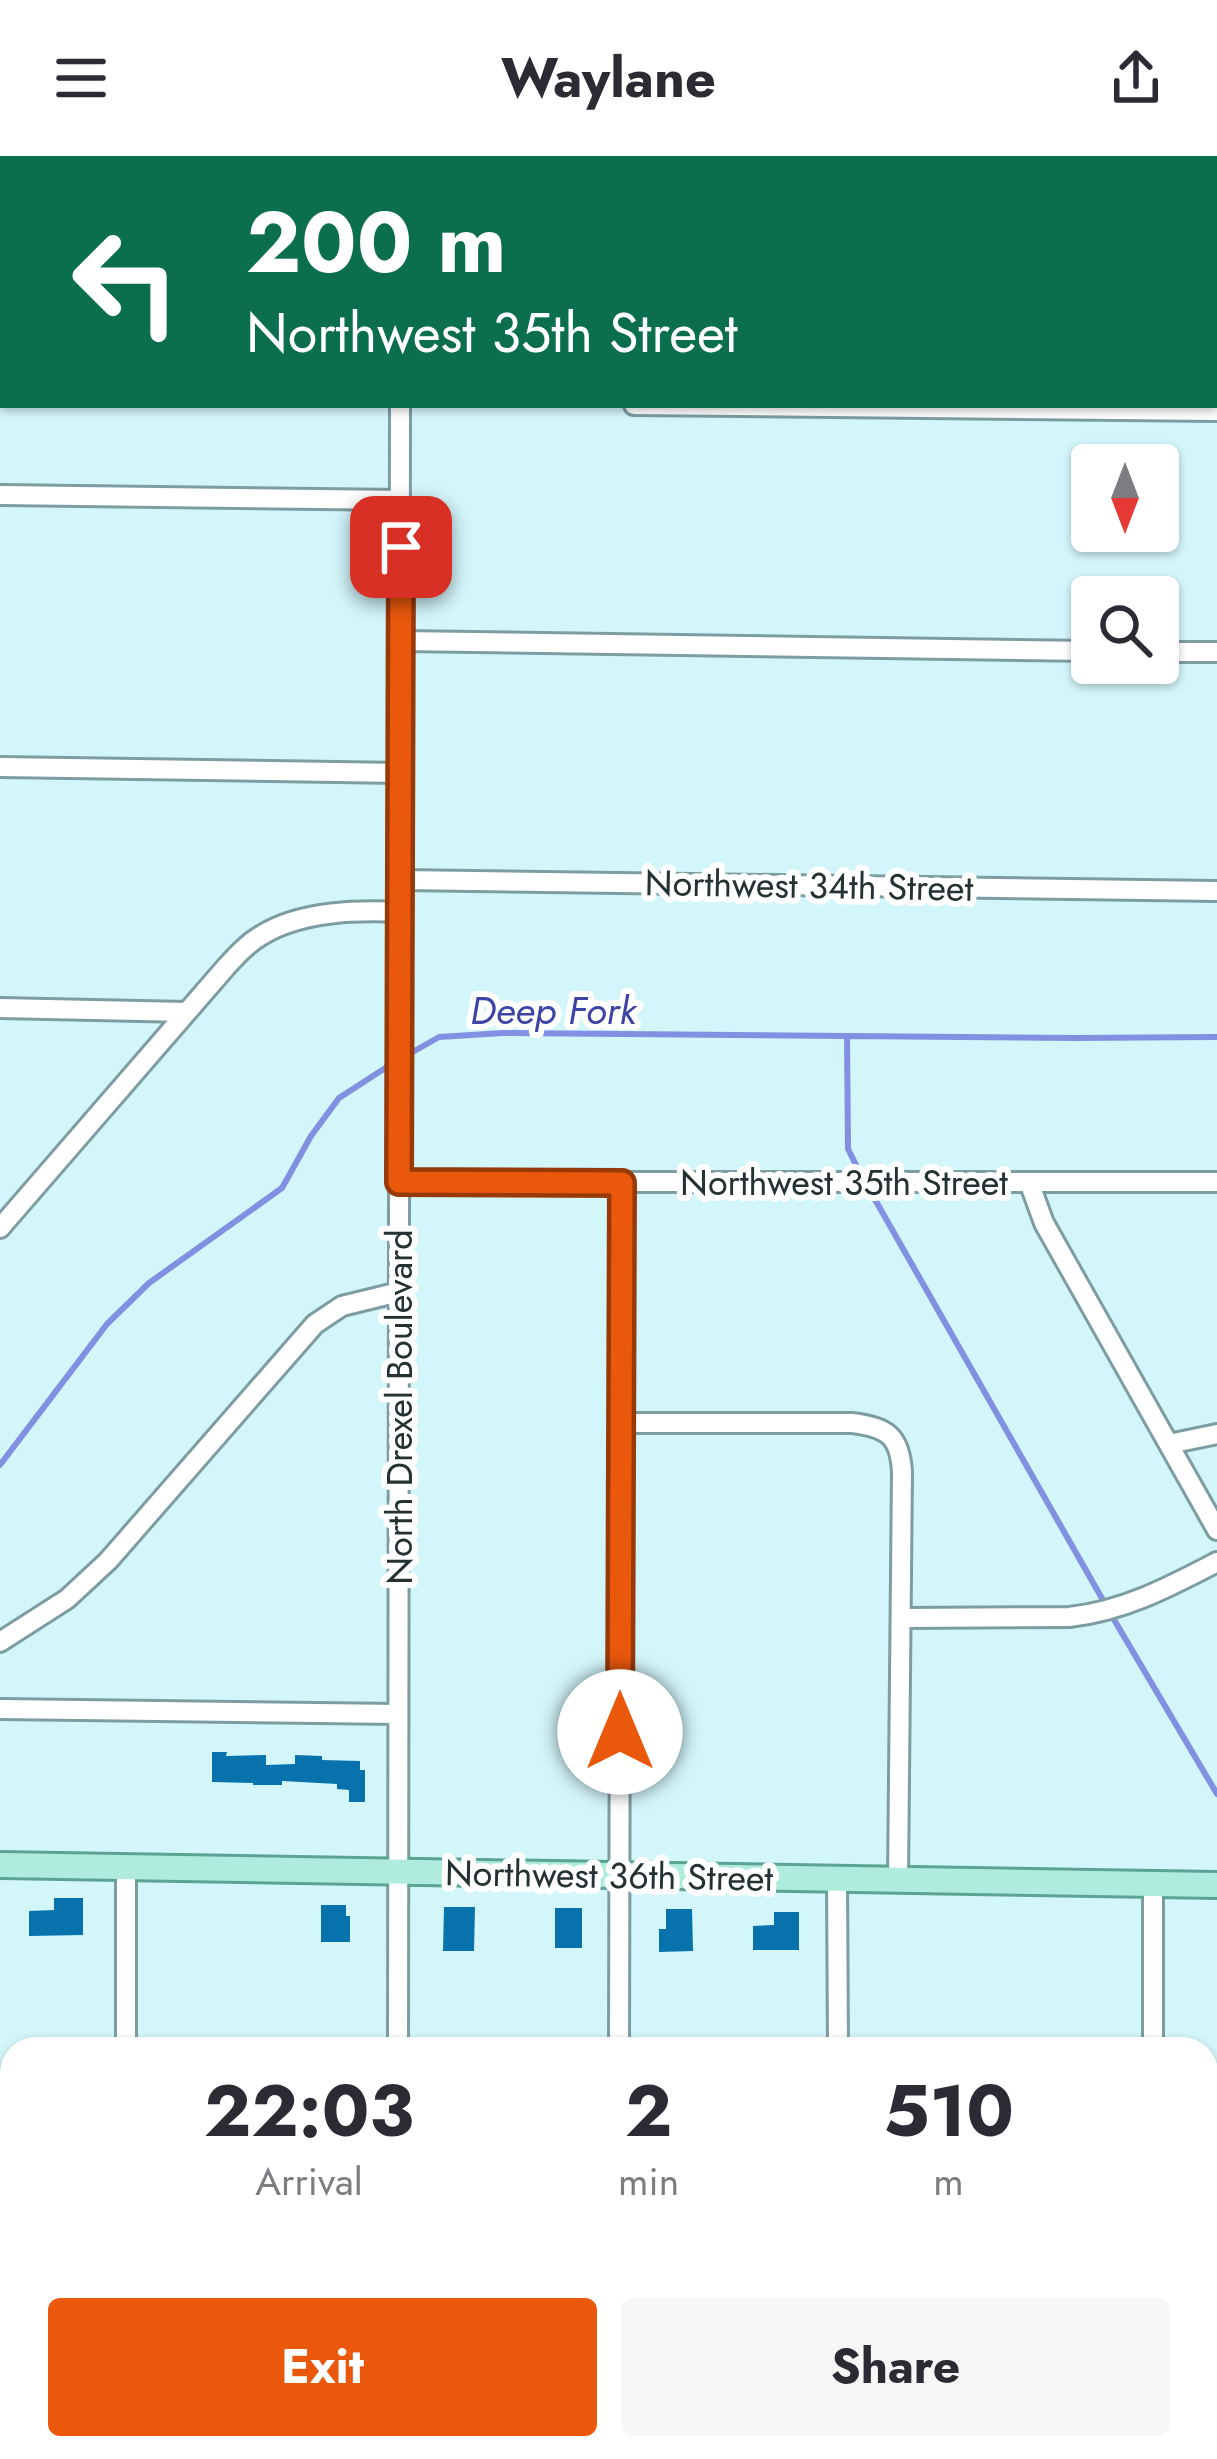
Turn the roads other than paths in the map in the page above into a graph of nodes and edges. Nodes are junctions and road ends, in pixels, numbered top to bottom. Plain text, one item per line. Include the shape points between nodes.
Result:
1 (400, 408) edge
2 (926, 408) edge
3 (1217, 411) edge
4 (0, 495) edge
5 (400, 500) junction
6 (401, 641) junction
7 (1071, 651) edge
8 (1179, 652) edge
9 (1217, 652) edge
10 (0, 767) edge
11 (401, 773) junction
12 (401, 880) junction
13 (1217, 891) edge
14 (401, 912) junction
15 (0, 1007) edge
16 (187, 1012) junction
17 (399, 1182) junction
18 (622, 1183) junction
19 (1029, 1183) junction
20 (1217, 1183) edge
21 (0, 1228) edge
22 (399, 1292) junction
23 (622, 1423) junction
24 (1217, 1434) edge
25 (1168, 1444) junction
26 (1217, 1530) edge
27 (1217, 1562) edge
28 (902, 1618) junction
29 (0, 1642) edge
30 (0, 1709) edge
31 (398, 1714) junction
32 (0, 1865) edge
33 (126, 1867) junction
34 (397, 1872) junction
35 (619, 1875) junction
36 (836, 1879) junction
37 (898, 1880) junction
38 (1153, 1884) junction
39 (1217, 1886) edge
40 (126, 2037) edge
41 (398, 2037) edge
42 (619, 2037) edge
43 (838, 2037) edge
44 (1153, 2037) edge

1 - 5 street, North Drexel Boulevard
2 - 3 street
4 - 5 street
5 - 6 street, North Drexel Boulevard
6 - 7 street
6 - 11 street, North Drexel Boulevard
8 - 9 street
10 - 11 street
11 - 12 street, North Drexel Boulevard
12 - 13 street, Northwest 34th Street
12 - 14 street, North Drexel Boulevard
14 - 16 street via 274,928 242,950
14 - 17 street, North Drexel Boulevard
15 - 16 street
16 - 21 street
17 - 18 street, Northwest 35th Street
17 - 22 street, North Drexel Boulevard
18 - 19 street, Northwest 35th Street
18 - 23 street
19 - 20 street, Northwest 35th Street
19 - 25 street
22 - 29 street via 342,1306 315,1324 108,1561
22 - 31 street, North Drexel Boulevard
23 - 28 street via 852,1423 886,1431 901,1456
23 - 35 street
24 - 25 street
25 - 26 street
27 - 28 street via 1096,1613
28 - 37 street
30 - 31 street
31 - 34 street, North Drexel Boulevard
32 - 33 main road, Northwest 36th Street
33 - 34 main road, Northwest 36th Street
33 - 40 street
34 - 35 main road, Northwest 36th Street
34 - 41 street, North Drexel Boulevard
35 - 36 main road, Northwest 36th Street
35 - 42 street
36 - 37 main road, Northwest 36th Street
36 - 43 street
37 - 38 main road, Northwest 36th Street
38 - 39 main road, Northwest 36th Street
38 - 44 street

